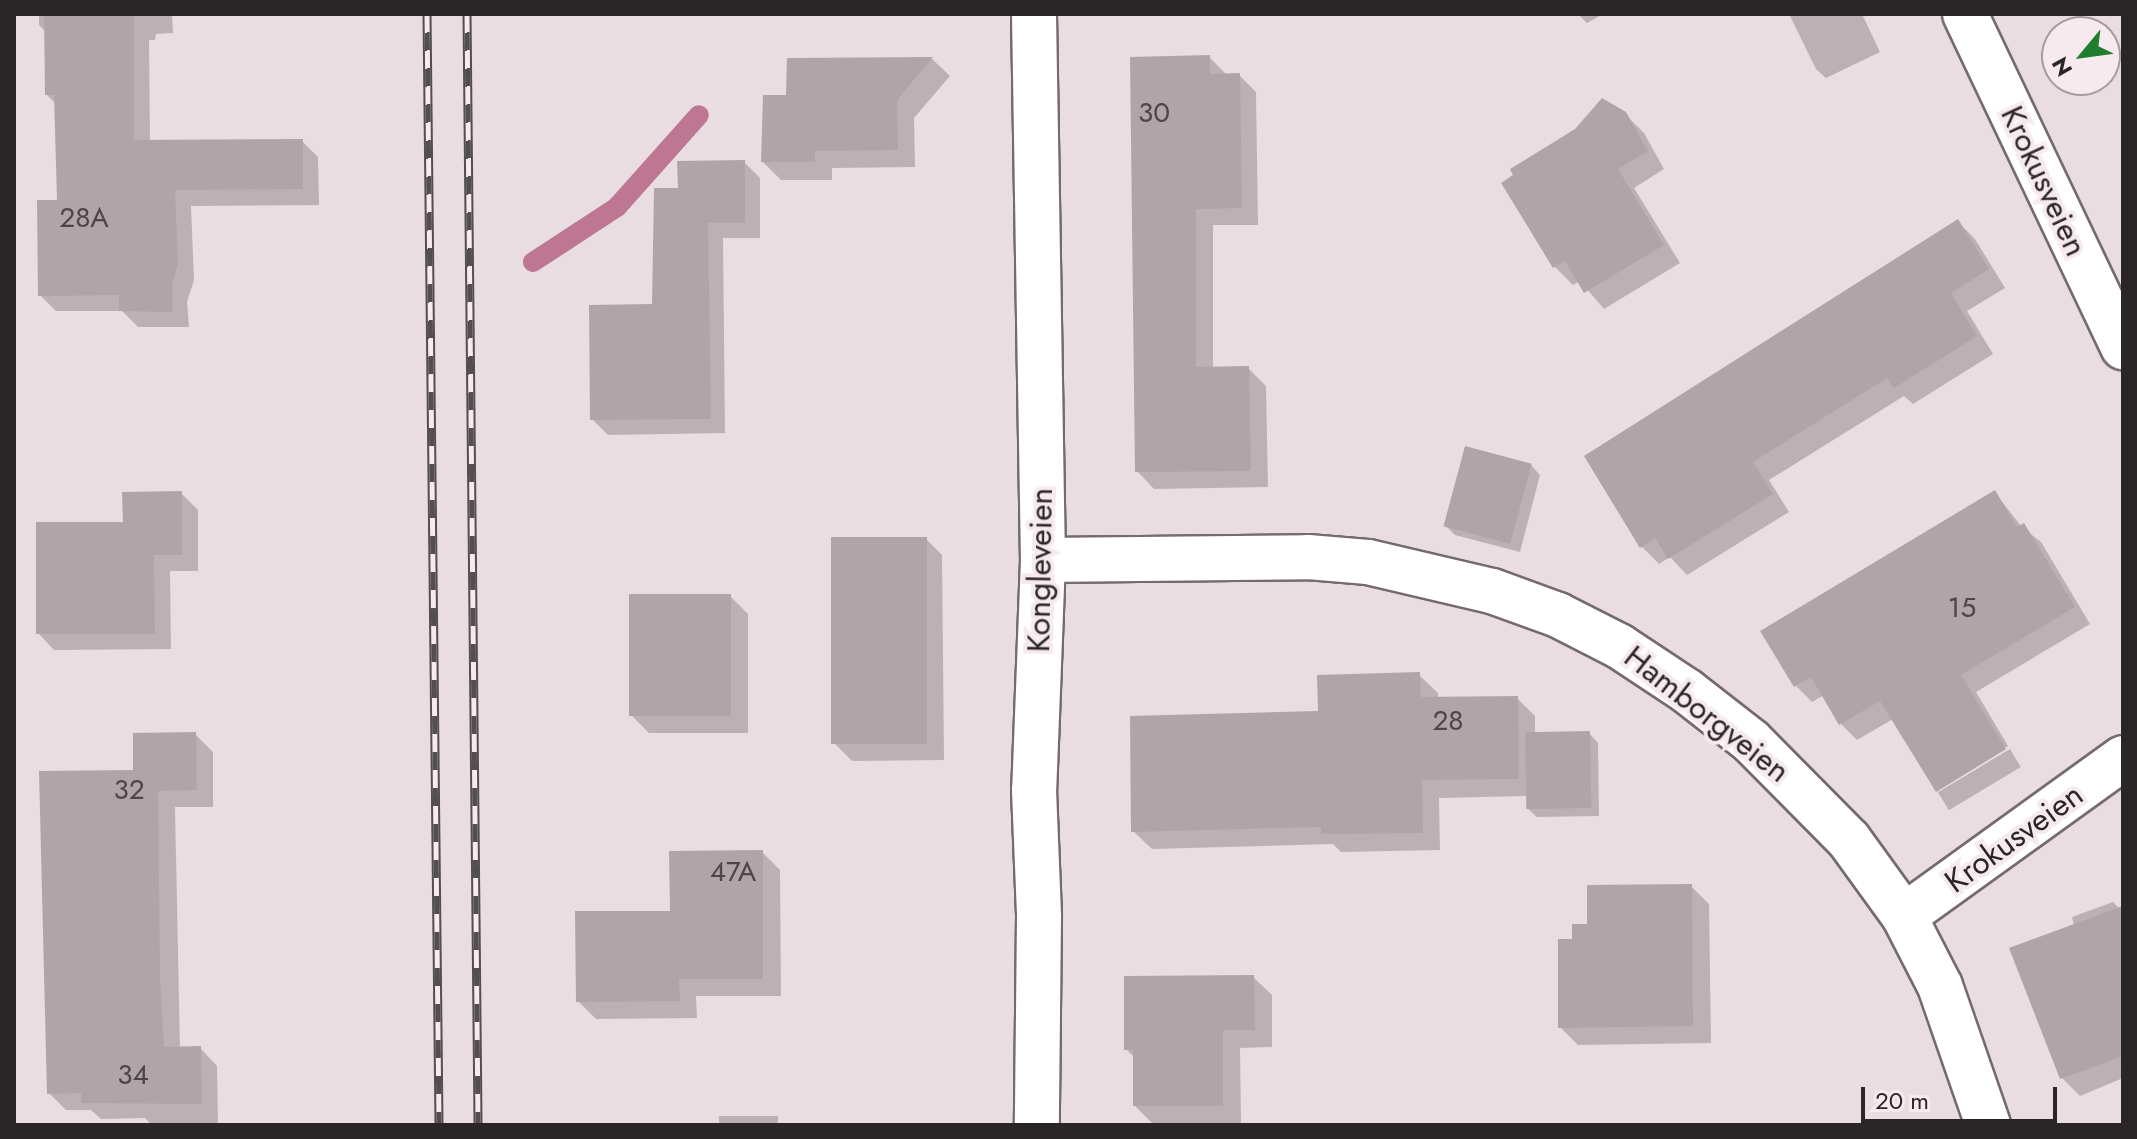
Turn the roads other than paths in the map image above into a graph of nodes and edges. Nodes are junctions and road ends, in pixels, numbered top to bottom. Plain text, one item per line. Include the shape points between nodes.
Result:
1 (1034, 14) edge
2 (1965, 14) edge
3 (2123, 347) edge
4 (1043, 560) junction
5 (2123, 758) edge
6 (1904, 916) junction
7 (1037, 1125) edge
8 (1988, 1125) edge

1 - 4 street, Kongleveien
2 - 3 street, Krokusveien
4 - 6 street, Hamborgveien via 1308,557 1368,562 1492,591 1558,615 1619,646 1751,741 1849,840
4 - 7 street, Kongleveien via 1034,790
5 - 6 street, Krokusveien
6 - 8 street, Hamborgveien via 1940,986

